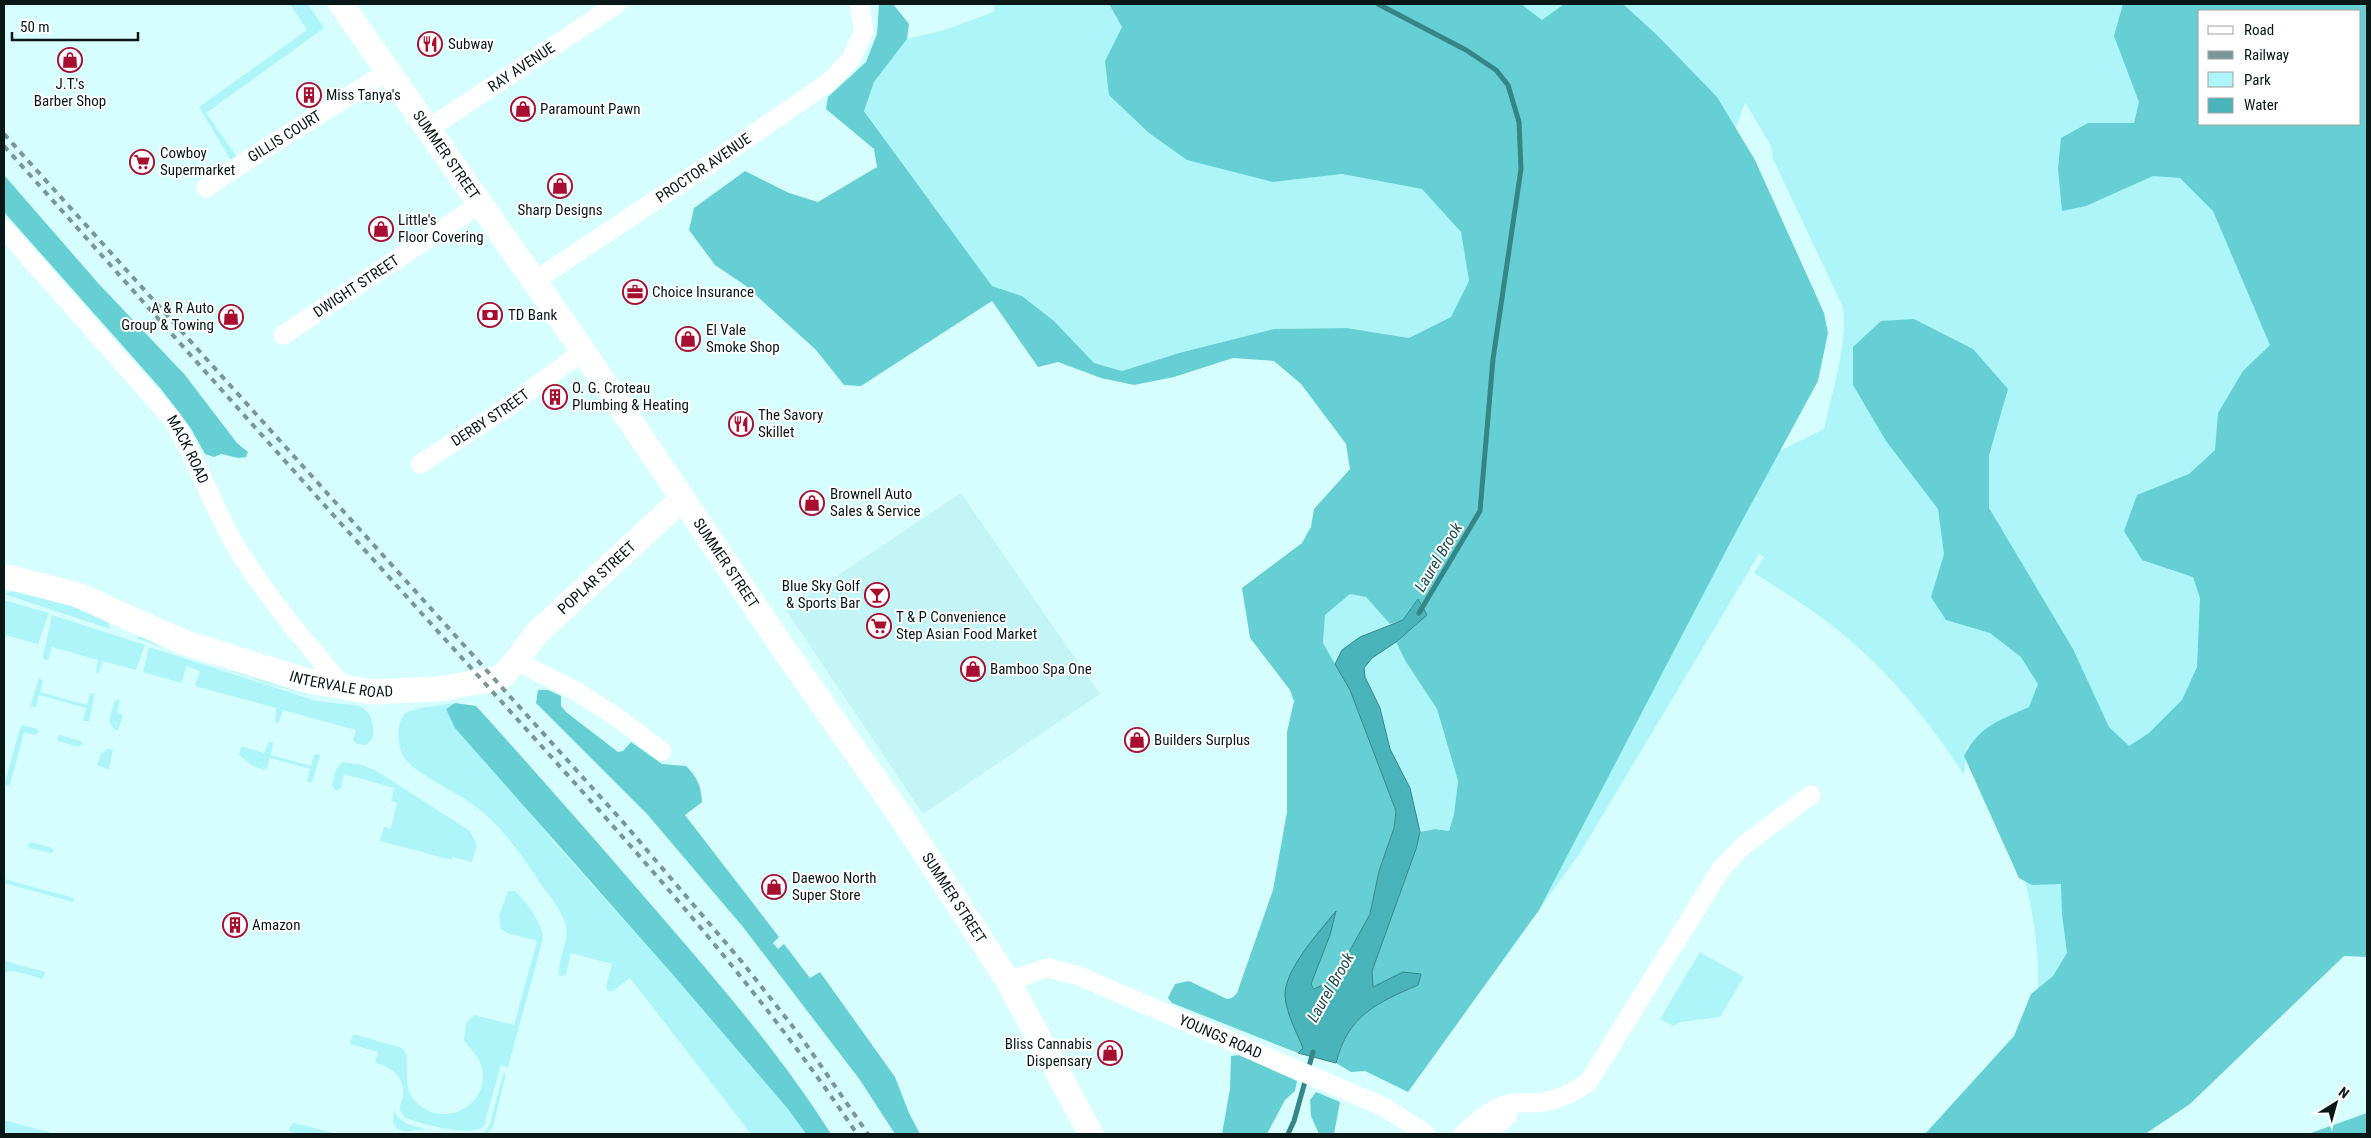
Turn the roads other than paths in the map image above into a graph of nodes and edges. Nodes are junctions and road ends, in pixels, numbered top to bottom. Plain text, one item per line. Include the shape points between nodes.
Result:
1 (341, 4) edge
2 (617, 4) edge
3 (859, 4) edge
4 (388, 72) junction
5 (428, 129) junction
6 (206, 188) dead end
7 (480, 204) junction
8 (4, 229) edge
9 (533, 282) junction
10 (283, 335) dead end
11 (583, 351) junction
12 (420, 464) dead end
13 (682, 499) junction
14 (4, 576) edge
15 (516, 661) junction
16 (345, 689) junction
17 (662, 751) dead end
18 (1811, 795) dead end
19 (1008, 981) junction
20 (1536, 1103) junction
21 (1091, 1134) edge
22 (1426, 1134) edge
23 (1463, 1134) edge
24 (1484, 1134) edge

1 - 4 main road, SUMMER STREET
2 - 5 street, RAY AVENUE
3 - 9 street, PROCTOR AVENUE via 864,31 851,60 829,82
4 - 5 main road, SUMMER STREET
4 - 6 street, GILLIS COURT
5 - 7 main road, SUMMER STREET
7 - 9 main road, SUMMER STREET
7 - 10 street, DWIGHT STREET
8 - 16 street, MACK ROAD via 173,420 238,549
9 - 11 main road, SUMMER STREET
11 - 12 street, DERBY STREET via 508,407
11 - 13 main road, SUMMER STREET
13 - 15 main road, POPLAR STREET via 537,633
13 - 19 main road, SUMMER STREET via 902,818
14 - 16 main road, INTERVALE ROAD via 78,595 183,642 226,657
15 - 16 main road, INTERVALE ROAD via 500,678 476,684 398,692
15 - 17 street via 576,691
18 - 20 street via 1744,845 1721,868 1589,1080 1564,1096
19 - 21 main road, SUMMER STREET
19 - 22 street, YOUNGS ROAD via 1048,968 1059,969 1384,1106
20 - 23 street via 1517,1102 1502,1106
20 - 24 street via 1504,1118

